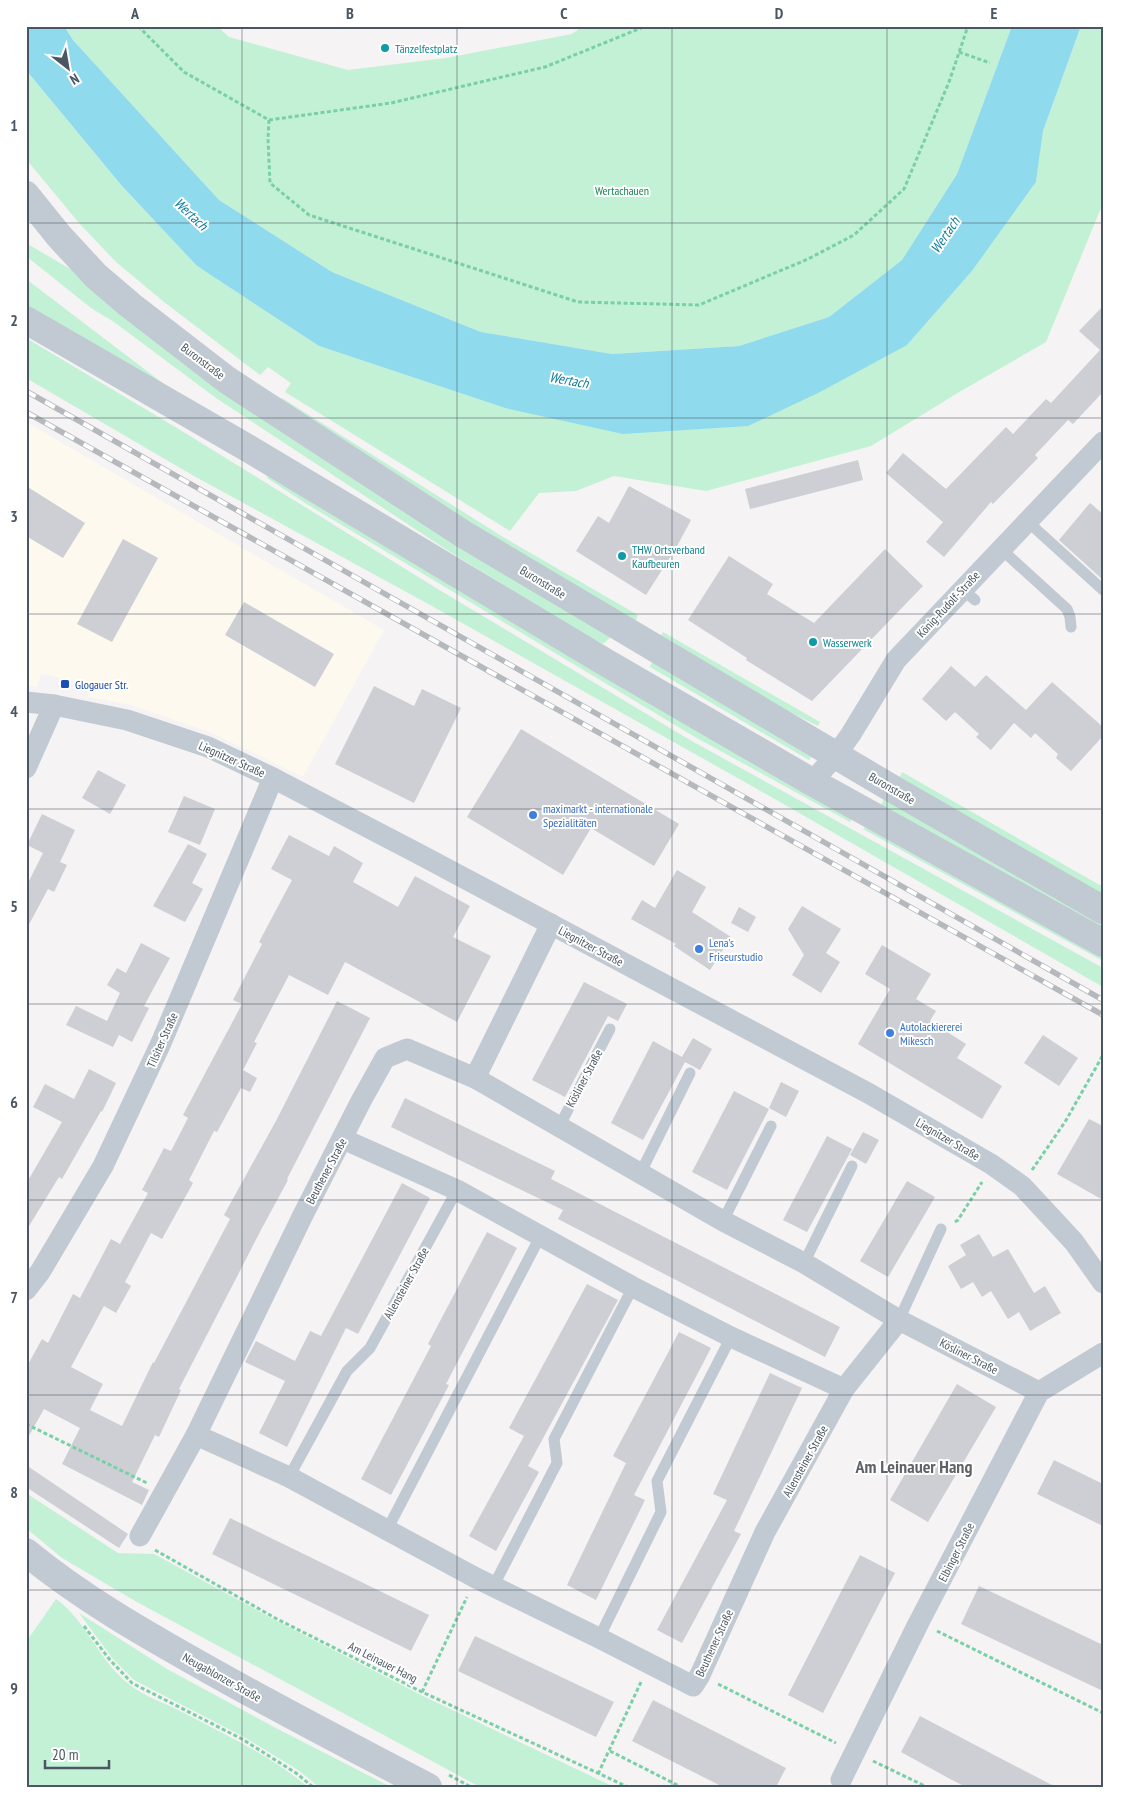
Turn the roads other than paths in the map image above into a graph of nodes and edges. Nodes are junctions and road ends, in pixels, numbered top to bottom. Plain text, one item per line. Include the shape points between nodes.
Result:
1 (26, 195) edge
2 (26, 320) edge
3 (1103, 442) edge
4 (1027, 521) junction
5 (1001, 549) junction
6 (1103, 590) edge
7 (1071, 628) dead end
8 (26, 702) edge
9 (54, 706) junction
10 (836, 755) junction
11 (26, 768) edge
12 (273, 778) junction
13 (812, 782) junction
14 (1103, 910) edge
15 (551, 924) junction
16 (1103, 943) edge
17 (610, 1029) dead end
18 (690, 1073) dead end
19 (475, 1078) junction
20 (771, 1126) dead end
21 (558, 1127) junction
22 (343, 1138) junction
23 (852, 1166) dead end
24 (641, 1172) junction
25 (457, 1190) junction
26 (724, 1220) junction
27 (941, 1229) road end
28 (541, 1235) junction
29 (804, 1263) junction
30 (1103, 1283) edge
31 (633, 1288) junction
32 (26, 1290) edge
33 (899, 1320) junction
34 (731, 1337) junction
35 (1103, 1354) edge
36 (844, 1389) junction
37 (1039, 1392) junction
38 (196, 1435) junction
39 (289, 1476) junction
40 (387, 1530) junction
41 (765, 1532) joint
42 (140, 1536) road end
43 (26, 1552) edge
44 (484, 1582) junction
45 (599, 1638) junction
46 (840, 1780) dead end
47 (428, 1787) edge

1 - 10 street, Buronstraße via 96,276 227,380 463,534
2 - 13 street
3 - 4 street, König-Rudolf-Straße
4 - 5 street, König-Rudolf-Straße
4 - 6 lane
5 - 7 lane via 1066,609
5 - 10 street, König-Rudolf-Straße via 969,594 896,660
8 - 9 street, Liegnitzer Straße
9 - 11 street
9 - 12 street, Liegnitzer Straße via 127,720 208,747
10 - 13 street, König-Rudolf-Straße
10 - 14 street, Buronstraße
12 - 15 street, Liegnitzer Straße
12 - 32 street, Tilsiter Straße via 161,1043 103,1166
13 - 16 street
15 - 19 street
15 - 30 street, Liegnitzer Straße via 868,1093 991,1164 1022,1186 1074,1242
17 - 21 lane, Kösliner Straße
18 - 24 lane
19 - 21 street, Kösliner Straße
19 - 22 street, Beuthener Straße via 407,1049 385,1058
20 - 26 lane
21 - 24 street, Kösliner Straße
22 - 25 street
22 - 38 street, Beuthener Straße
23 - 29 lane
24 - 26 street, Kösliner Straße
25 - 28 street
25 - 39 lane, Allensteiner Straße via 370,1348 347,1370
26 - 29 street, Kösliner Straße
27 - 33 lane
28 - 31 street
28 - 40 lane
29 - 33 street, Kösliner Straße
31 - 34 street
31 - 44 lane via 554,1439 557,1463
33 - 36 street, Allensteiner Straße
33 - 37 street, Kösliner Straße
34 - 36 street
34 - 45 lane via 657,1481 661,1512
35 - 37 street
36 - 41 street, Allensteiner Straße
37 - 46 street, Elbinger Straße
38 - 39 street, Beuthener Straße
38 - 42 street
39 - 40 street, Beuthener Straße
40 - 44 street, Beuthener Straße
41 - 45 street, Beuthener Straße via 700,1675 692,1686
43 - 47 street, Neugablonzer Straße via 56,1576 135,1628 322,1733
44 - 45 street, Beuthener Straße

